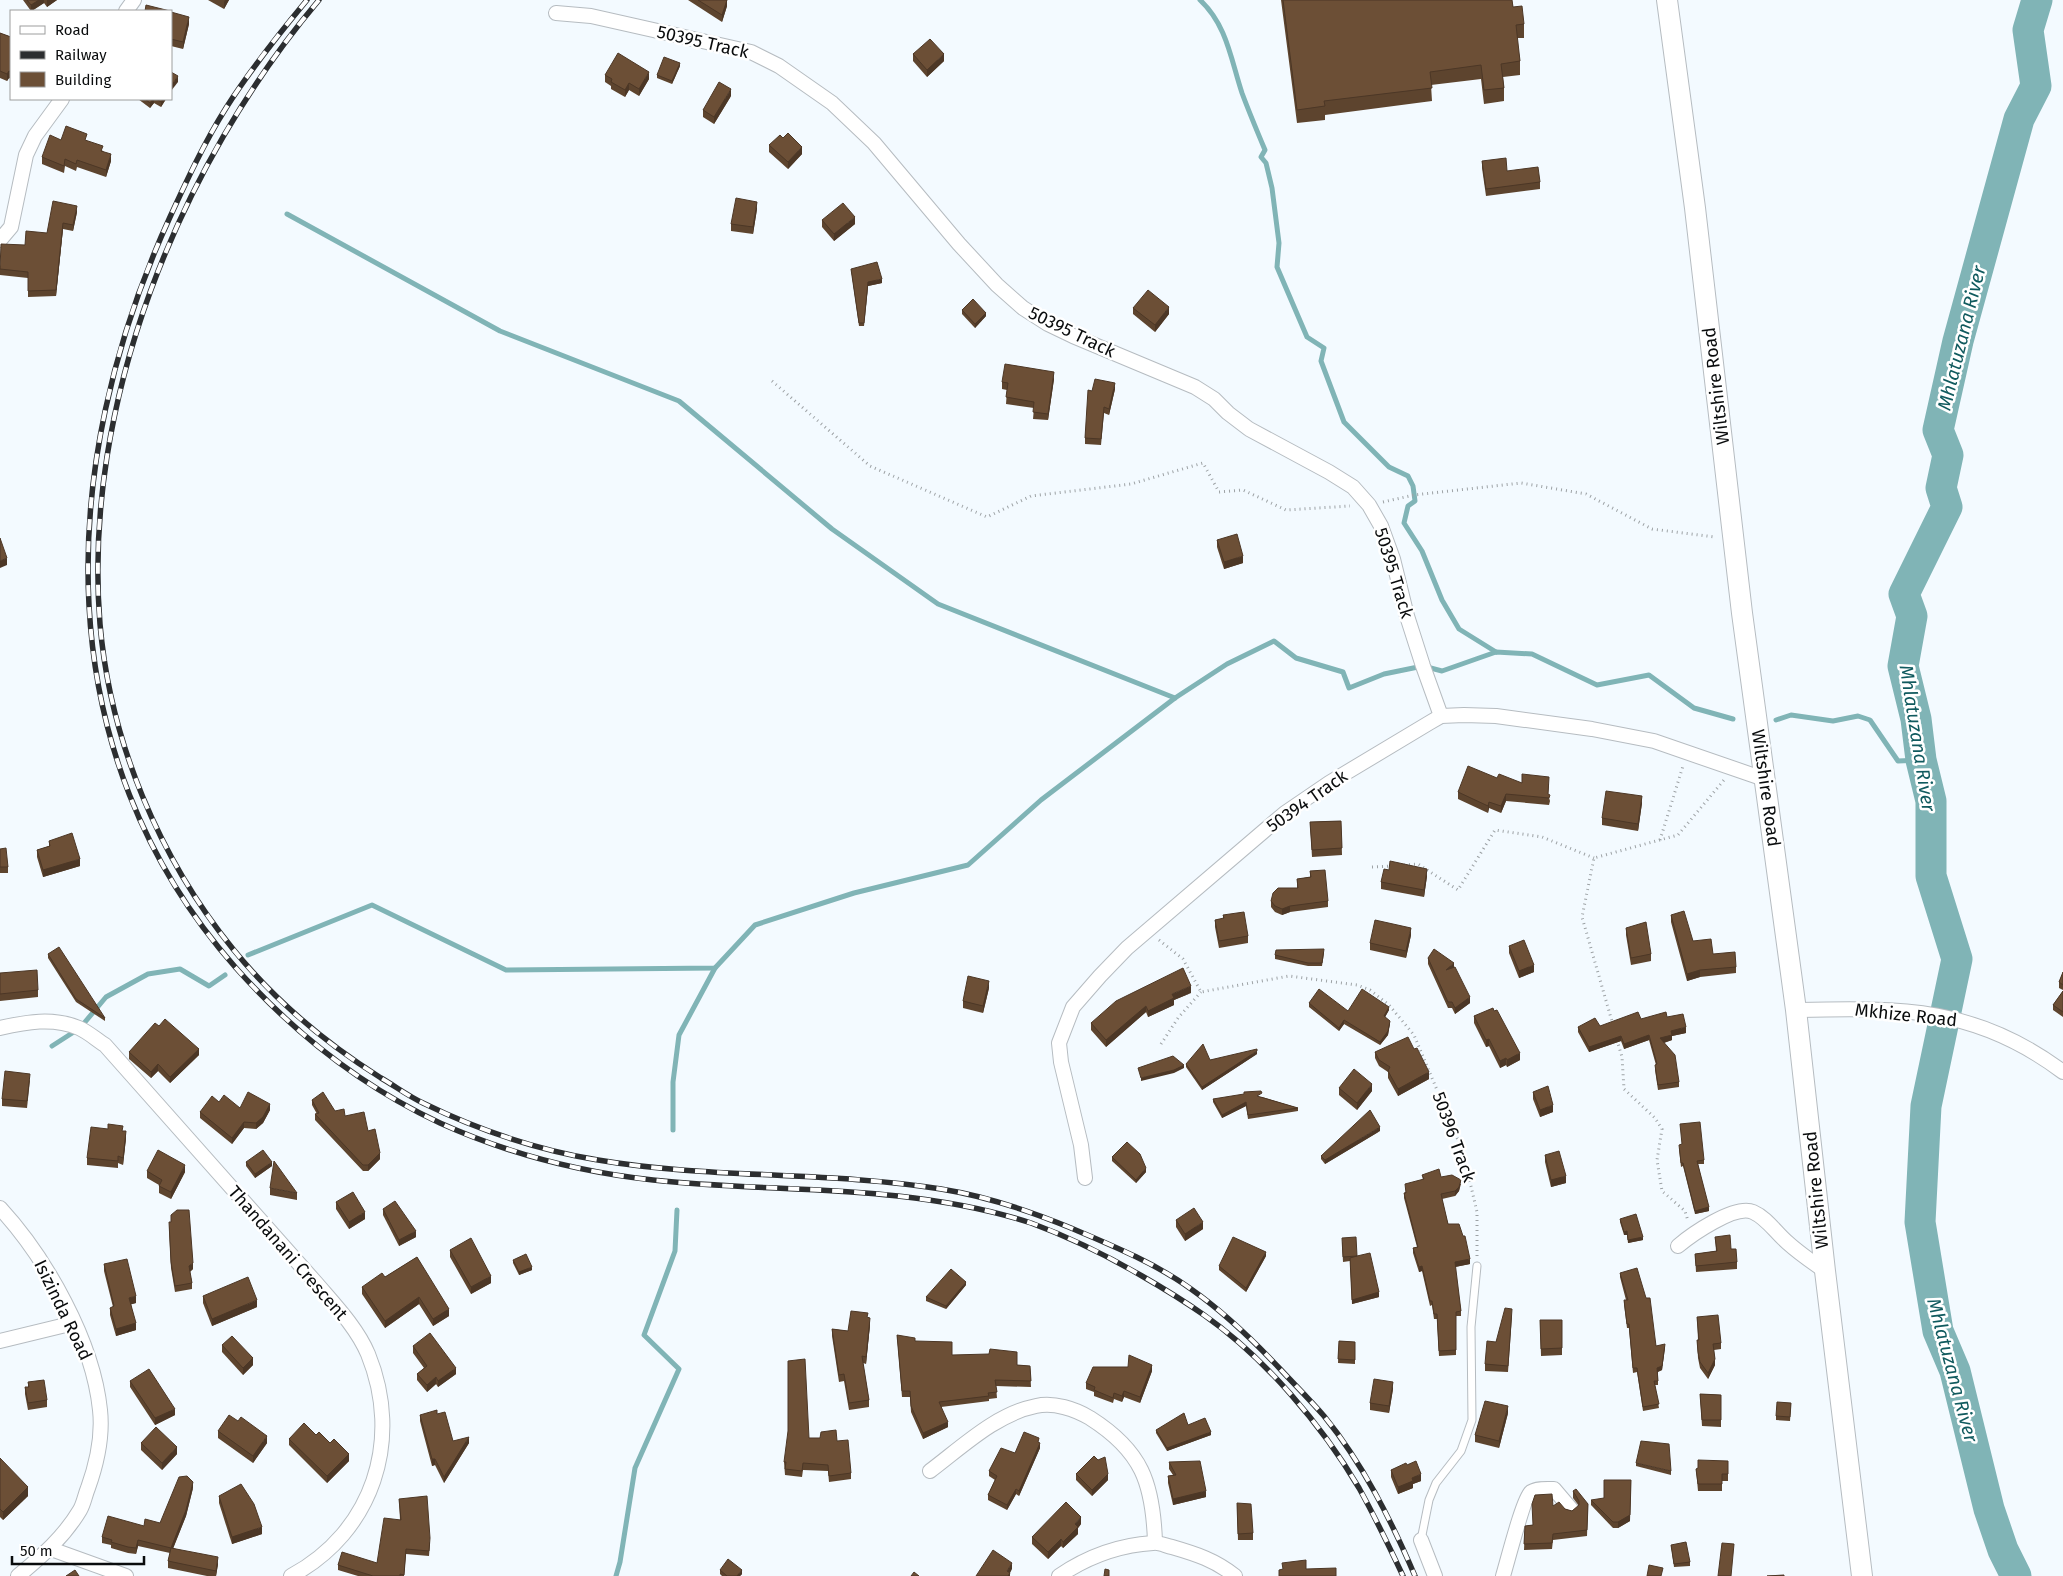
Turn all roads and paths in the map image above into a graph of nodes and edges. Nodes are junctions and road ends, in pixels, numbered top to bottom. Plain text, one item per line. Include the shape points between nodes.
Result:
1 (1667, 0) edge
2 (556, 13) dead end
3 (61, 100) edge
4 (0, 240) edge
5 (772, 381) dead end
6 (1369, 505) junction
7 (1734, 539) junction
8 (1441, 716) junction
9 (1687, 751) junction
10 (1726, 778) dead end
11 (1764, 779) junction
12 (1660, 840) junction
13 (1594, 858) junction
14 (1372, 867) dead end
15 (1145, 932) junction
16 (1201, 992) junction
17 (1796, 1010) junction
18 (0, 1028) edge
19 (1614, 1029) edge
20 (1617, 1038) edge
21 (1161, 1044) dead end
22 (2063, 1072) edge
23 (1085, 1178) dead end
24 (0, 1208) edge
25 (1692, 1235) junction
26 (1678, 1246) dead end
27 (1477, 1266) joint
28 (1825, 1271) junction
29 (74, 1323) junction
30 (0, 1341) edge
31 (930, 1471) dead end
32 (1571, 1509) edge
33 (1421, 1540) joint
34 (1155, 1542) junction
35 (51, 1548) junction
36 (18, 1576) edge
37 (126, 1576) edge
38 (292, 1576) edge
39 (1059, 1576) edge
40 (1235, 1576) edge
41 (1435, 1576) edge
42 (1503, 1576) edge
43 (1862, 1576) edge

1 - 7 street, Wiltshire Road
2 - 6 street, 50395 Track via 591,16 751,52 779,66 832,103 874,143 959,244 1023,308 1073,336 1195,387 1249,429 1353,487
3 - 4 street via 26,155 11,227
5 - 6 path via 870,466 987,517 1032,496 1131,484 1203,463 1219,492 1243,490 1286,510
6 - 7 path via 1414,494 1521,483 1586,494 1652,529
6 - 8 street, 50395 Track via 1393,559 1407,616
7 - 11 street, Wiltshire Road
8 - 9 street via 1496,716 1546,722 1654,741
8 - 15 street, 50394 Track via 1328,783 1285,813
9 - 11 street
9 - 12 path
10 - 12 path via 1678,835
11 - 17 street, Wiltshire Road
12 - 13 path
13 - 14 path via 1542,836 1495,830 1458,890 1418,864
13 - 19 path via 1582,917
15 - 16 path via 1183,959
15 - 23 street, 50394 Track via 1073,1007 1059,1043
16 - 21 path
16 - 27 path, 50396 Track via 1289,976 1357,985 1370,990 1389,1005 1414,1035 1463,1152 1477,1212
17 - 22 street, Mkhize Road via 1901,1011 1954,1018 2000,1033
17 - 28 street, Wiltshire Road
18 - 38 street, Thandanani Crescent via 26,1022 57,1022 80,1028 105,1046 317,1284 346,1319 368,1354 379,1392 383,1439 370,1494 352,1525 312,1565
20 - 25 path via 1624,1089 1656,1118 1662,1129 1657,1160 1662,1191 1685,1211
24 - 29 street, Isizinda Road via 24,1235 52,1279
25 - 26 street
25 - 28 street via 1727,1216 1752,1211
27 - 33 lane via 1470,1337 1472,1420 1461,1451 1436,1483
28 - 43 street, Wiltshire Road
29 - 30 street
29 - 35 street, Isizinda Road via 94,1376 100,1411 100,1440 97,1464 81,1508
31 - 34 street via 1001,1419 1038,1405 1067,1408 1112,1432 1134,1457 1144,1475 1152,1503
32 - 42 street via 1554,1489 1529,1493
33 - 41 street
34 - 39 street via 1102,1553 1076,1564
34 - 40 street via 1206,1558
35 - 36 street, Isizinda Road
35 - 37 street

